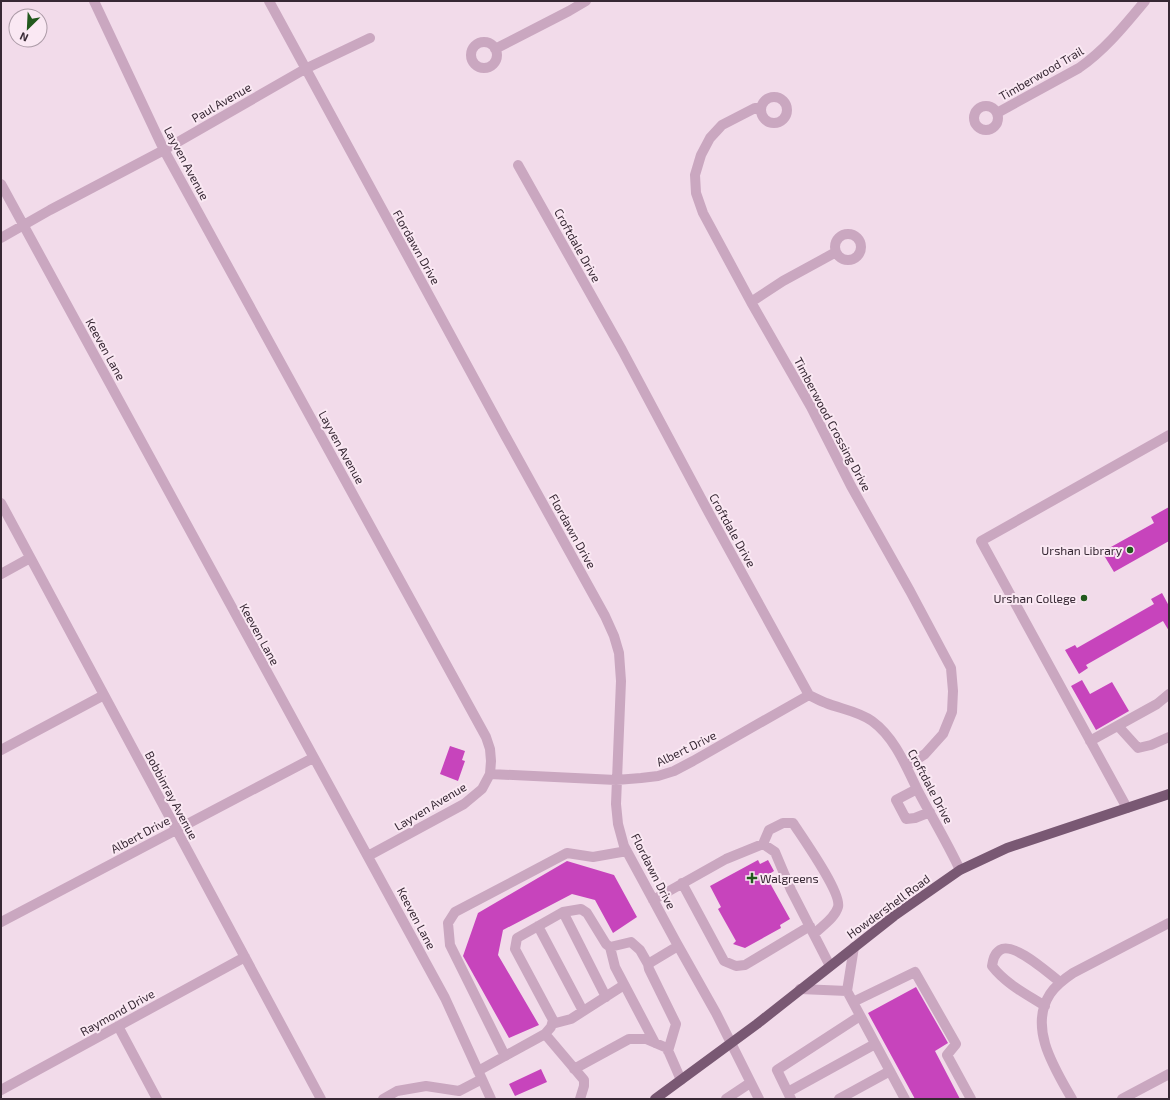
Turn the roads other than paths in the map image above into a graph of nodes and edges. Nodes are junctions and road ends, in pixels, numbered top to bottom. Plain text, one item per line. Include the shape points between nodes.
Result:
1 (94, 1) edge
2 (269, 1) edge
3 (586, 1) edge
4 (1145, 1) edge
5 (370, 38) dead end
6 (495, 49) dead end
7 (305, 69) junction
8 (761, 108) dead end
9 (997, 113) dead end
10 (164, 150) junction
11 (518, 165) dead end
12 (1, 184) edge
13 (24, 226) junction
14 (1, 238) edge
15 (836, 252) dead end
16 (751, 302) junction
17 (1169, 435) edge
18 (1, 503) edge
19 (30, 558) junction
20 (1, 574) edge
21 (1169, 694) edge
22 (104, 695) junction
23 (809, 695) junction
24 (1118, 726) junction
25 (1169, 737) edge
26 (1090, 741) junction
27 (1, 750) edge
28 (313, 758) junction
29 (907, 766) junction
30 (490, 774) junction
31 (616, 780) junction
32 (917, 789) junction
33 (1169, 794) edge
34 (1127, 808) junction
35 (930, 812) junction
36 (176, 830) junction
37 (763, 844) junction
38 (627, 850) junction
39 (368, 856) junction
40 (960, 870) junction
41 (682, 884) junction
42 (653, 900) junction
43 (563, 912) junction
44 (1, 922) edge
45 (1169, 923) edge
46 (538, 926) junction
47 (812, 930) junction
48 (678, 946) junction
49 (610, 947) junction
50 (854, 947) junction
51 (245, 957) junction
52 (648, 964) junction
53 (830, 966) junction
54 (1060, 982) junction
55 (624, 985) junction
56 (800, 989) junction
57 (847, 991) junction
58 (606, 997) junction
59 (853, 1002) junction
60 (1045, 1006) junction
61 (584, 1011) junction
62 (860, 1016) junction
63 (552, 1024) junction
64 (118, 1026) junction
65 (545, 1034) junction
66 (654, 1043) junction
67 (730, 1043) junction
68 (875, 1044) junction
69 (668, 1051) junction
70 (505, 1056) junction
71 (574, 1069) junction
72 (890, 1071) junction
73 (1169, 1074) edge
74 (480, 1075) junction
75 (681, 1080) junction
76 (750, 1083) junction
77 (446, 1089) junction
78 (1, 1090) edge
79 (404, 1090) junction
80 (790, 1096) edge
81 (903, 1098) edge
82 (157, 1099) edge
83 (321, 1099) edge
84 (383, 1099) edge
85 (410, 1099) edge
86 (452, 1099) edge
87 (491, 1099) edge
88 (580, 1099) edge
89 (655, 1099) edge
90 (726, 1099) edge
91 (759, 1099) edge
92 (839, 1099) edge
93 (971, 1099) edge
94 (1072, 1099) edge
95 (1122, 1099) edge

1 - 10 street, Layven Avenue
2 - 7 street, Flordawn Drive
3 - 6 street
4 - 9 street, Timberwood Trail via 1092,60
5 - 7 street, Paul Avenue
7 - 10 street, Paul Avenue
7 - 31 street, Flordawn Drive via 606,616 619,653 621,681
8 - 16 street, Timberwood Crossing Drive via 755,108 722,125 710,138 695,174 696,193 703,213
10 - 13 street, Paul Avenue
10 - 30 street, Layven Avenue via 486,737 490,749
11 - 23 street, Croftdale Drive via 622,350
12 - 13 street, Keeven Lane
13 - 14 street, Paul Avenue
13 - 28 street, Keeven Lane
15 - 16 street
16 - 29 street, Timberwood Crossing Drive via 811,407 851,486 951,668 952,712 943,734 925,754
17 - 26 street via 981,541
18 - 19 street, Bobbinray Avenue
19 - 20 street
19 - 22 street, Bobbinray Avenue
21 - 24 street via 1157,704
22 - 27 street
22 - 36 street, Bobbinray Avenue
23 - 29 street, Croftdale Drive via 870,720 883,730
23 - 31 street, Albert Drive via 674,771 658,776
24 - 25 street via 1138,748
24 - 26 street
26 - 34 street
28 - 36 street, Albert Drive
28 - 39 street, Keeven Lane
29 - 32 street, Croftdale Drive
30 - 31 street, Albert Drive
30 - 39 street, Layven Avenue via 482,789 464,804
31 - 38 street, Flordawn Drive via 618,824
32 - 35 street, Croftdale Drive
32 - 35 street via 896,800 906,818 915,818
33 - 34 main road, Howdershell Road
34 - 40 main road, Howdershell Road via 1008,848
35 - 40 street, Croftdale Drive
36 - 44 street, Albert Drive
36 - 51 street, Bobbinray Avenue
37 - 41 street via 726,859
37 - 47 street via 775,852
37 - 47 street via 769,830 783,823 793,823 837,896 839,906 834,915
38 - 42 street, Flordawn Drive
38 - 70 street via 593,857 567,853 455,912 448,923 450,945
39 - 74 street, Keeven Lane via 445,998
40 - 50 main road, Howdershell Road
41 - 42 street
41 - 47 street via 724,961 736,966 745,965
42 - 48 street, Flordawn Drive
43 - 46 street
43 - 49 street via 581,909
43 - 58 street
45 - 54 street via 1072,973
46 - 61 street
46 - 63 street via 517,938 515,949
47 - 53 street
48 - 52 street
48 - 67 street, Flordawn Drive
49 - 52 street via 631,942 640,950
49 - 55 street via 614,967
50 - 53 main road, Howdershell Road
50 - 57 street
51 - 64 street, Raymond Drive
51 - 83 street, Bobbinray Avenue
52 - 69 street via 676,1024
53 - 56 main road, Howdershell Road
54 - 60 street via 1050,994
54 - 60 street via 1017,951 1007,948 1000,950 994,957 992,966 1006,982
55 - 58 street
55 - 66 street
56 - 57 street
56 - 67 main road, Howdershell Road
57 - 59 street
58 - 61 street
59 - 62 street
59 - 93 street via 915,972 956,1044 948,1055
60 - 94 street via 1042,1019 1044,1042
61 - 63 street via 571,1019
62 - 68 street
62 - 80 street via 777,1070
63 - 65 street
64 - 78 street, Raymond Drive
64 - 82 street
65 - 70 street
65 - 71 street
66 - 69 street via 667,1048
66 - 71 street via 646,1039 629,1039
67 - 75 main road, Howdershell Road
67 - 76 street, Flordawn Drive
68 - 72 street
68 - 80 street
69 - 75 street
70 - 74 street
71 - 88 street via 585,1083
72 - 81 street
72 - 92 street
73 - 95 street
74 - 77 street via 460,1091
74 - 87 street, Keeven Lane
75 - 89 main road, Howdershell Road
76 - 90 street
76 - 91 street, Flordawn Drive
77 - 79 street via 426,1086
77 - 86 street
79 - 84 street via 396,1091
79 - 85 street

